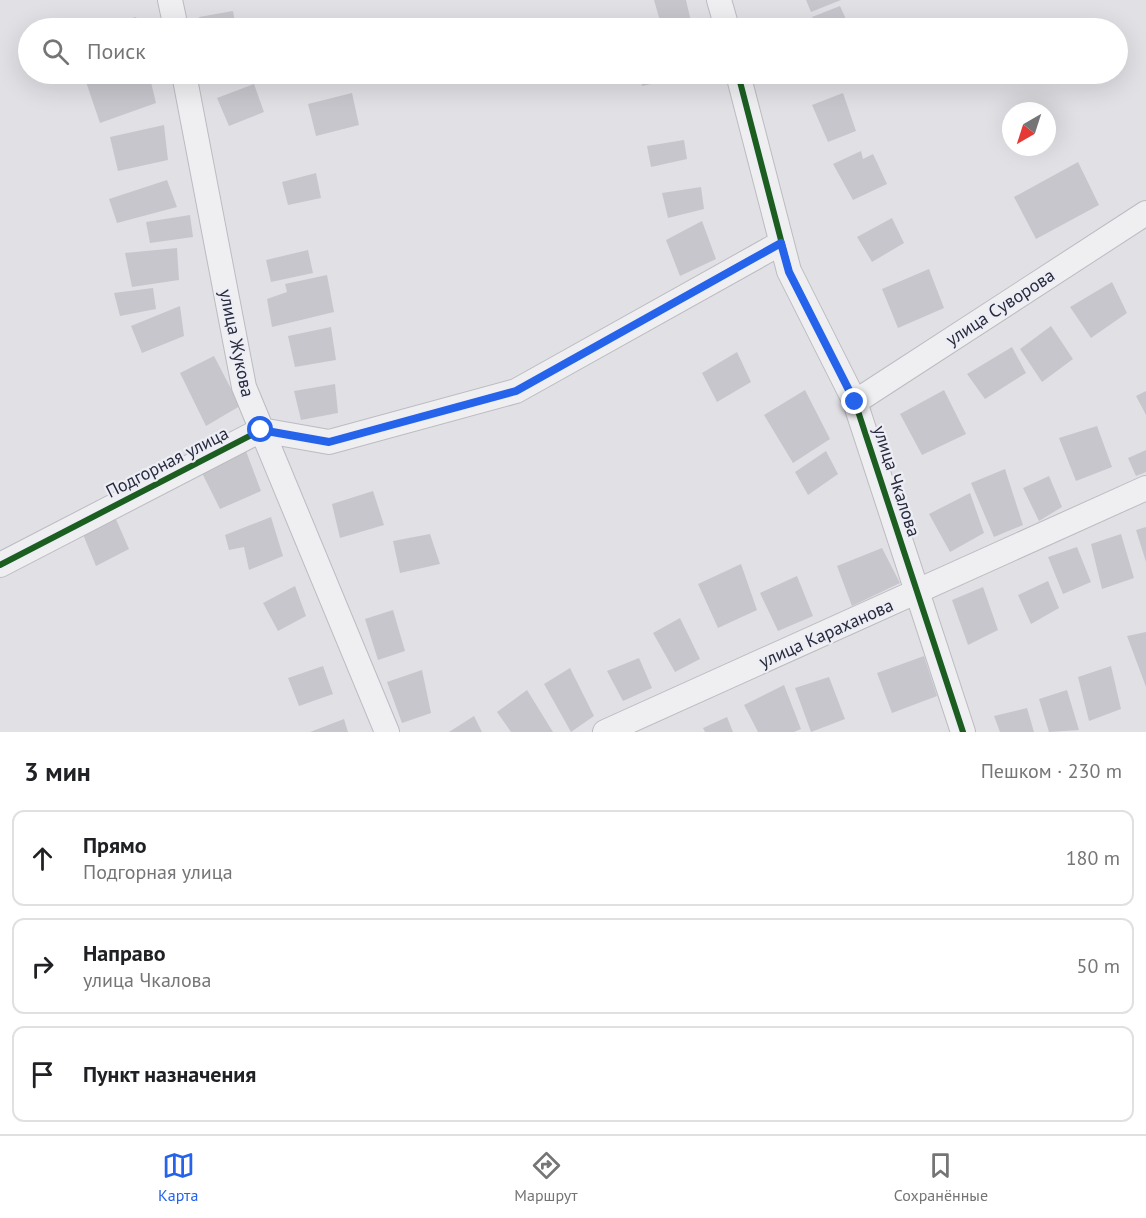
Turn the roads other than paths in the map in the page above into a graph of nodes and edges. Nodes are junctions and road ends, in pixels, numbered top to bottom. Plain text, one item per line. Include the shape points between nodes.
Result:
1 (170, 0) edge
2 (719, 0) edge
3 (174, 18) edge
4 (724, 18) edge
5 (186, 84) edge
6 (741, 84) edge
7 (1146, 213) edge
8 (781, 243) junction
9 (855, 402) junction
10 (261, 430) junction
11 (1146, 488) edge
12 (0, 565) edge
13 (917, 592) junction
14 (387, 732) edge
15 (605, 732) edge
16 (963, 732) edge

1 - 3 street
2 - 4 street
5 - 10 street, улица Жукова via 244,387
6 - 8 street, улица Чкалова
7 - 9 street, улица Суворова
8 - 9 street, улица Чкалова via 789,272
8 - 10 street via 516,391 329,442
9 - 13 street, улица Чкалова
10 - 12 street, Подгорная улица
10 - 14 street, улица Жукова
11 - 13 street, улица Караханова
13 - 15 street, улица Караханова
13 - 16 street, улица Чкалова

